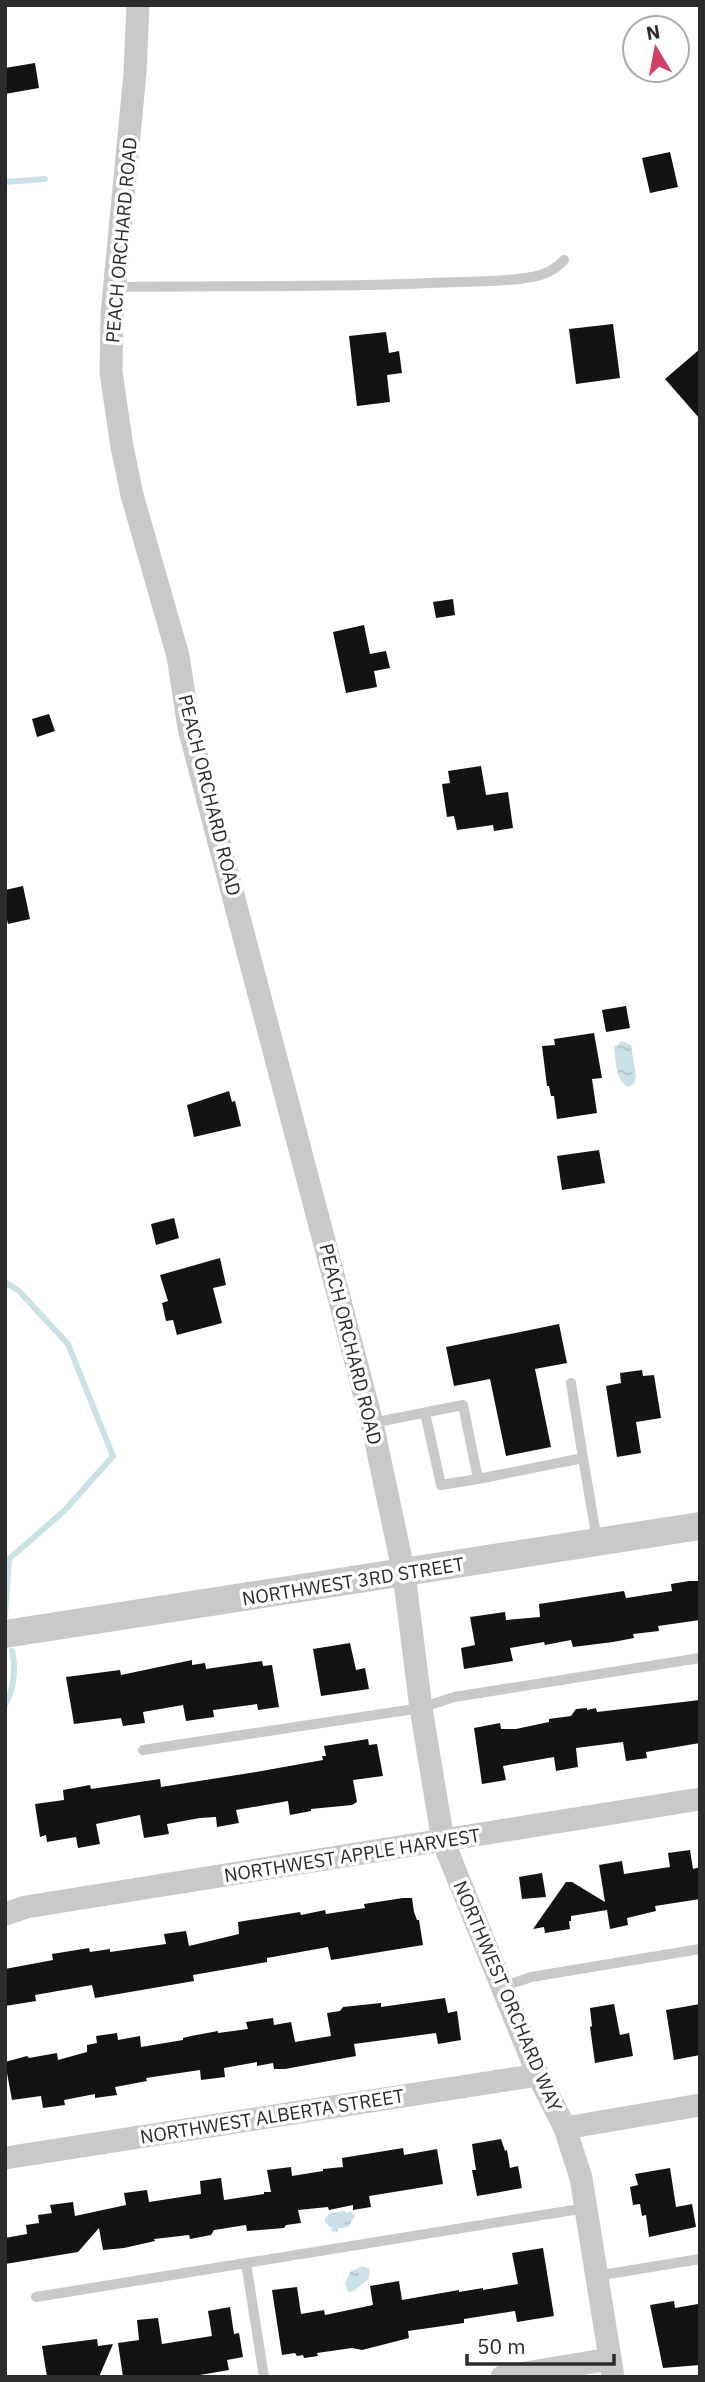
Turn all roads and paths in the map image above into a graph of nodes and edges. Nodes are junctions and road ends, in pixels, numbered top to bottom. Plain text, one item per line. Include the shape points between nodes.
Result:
1 (138, 5) edge
2 (565, 260) dead end
3 (114, 287) junction
4 (571, 1383) dead end
5 (425, 1413) junction
6 (372, 1423) junction
7 (583, 1458) junction
8 (478, 1479) junction
9 (700, 1527) edge
10 (598, 1543) junction
11 (404, 1574) junction
12 (5, 1634) edge
13 (700, 1658) edge
14 (421, 1708) junction
15 (142, 1750) dead end
16 (700, 1799) edge
17 (443, 1841) junction
18 (5, 1914) edge
19 (700, 1949) edge
20 (502, 1987) junction
21 (538, 2075) junction
22 (700, 2105) edge
23 (565, 2128) junction
24 (5, 2158) edge
25 (586, 2208) junction
26 (700, 2259) edge
27 (246, 2263) junction
28 (596, 2276) junction
29 (36, 2297) dead end
30 (611, 2368) edge
31 (264, 2377) edge
32 (502, 2377) edge

1 - 3 street, PEACH ORCHARD ROAD
2 - 3 lane via 542,274 511,279 254,288
3 - 6 street, PEACH ORCHARD ROAD via 111,372 132,495 178,656 189,728
4 - 7 lane
5 - 6 lane
5 - 8 lane via 441,1485
5 - 8 lane via 463,1405
6 - 11 street, PEACH ORCHARD ROAD
7 - 8 lane
7 - 10 lane
9 - 10 street, NORTHWEST 3RD STREET
10 - 11 street, NORTHWEST 3RD STREET
11 - 12 street, NORTHWEST 3RD STREET
11 - 14 street, NORTHWEST ORCHARD WAY
13 - 14 lane via 454,1697
14 - 15 lane
14 - 17 street, NORTHWEST ORCHARD WAY
16 - 17 street, NORTHWEST APPLE HARVEST
17 - 18 street, NORTHWEST APPLE HARVEST
17 - 20 street, NORTHWEST ORCHARD WAY
19 - 20 lane via 531,1977
20 - 21 street, NORTHWEST ORCHARD WAY
21 - 23 street, NORTHWEST ORCHARD WAY
21 - 24 street, NORTHWEST ALBERTA STREET
22 - 23 street
23 - 25 street, NORTHWEST ORCHARD WAY
25 - 27 lane
25 - 28 street, NORTHWEST ORCHARD WAY
26 - 28 lane
27 - 29 lane
27 - 31 lane
28 - 30 street, NORTHWEST ORCHARD WAY
30 - 32 street

